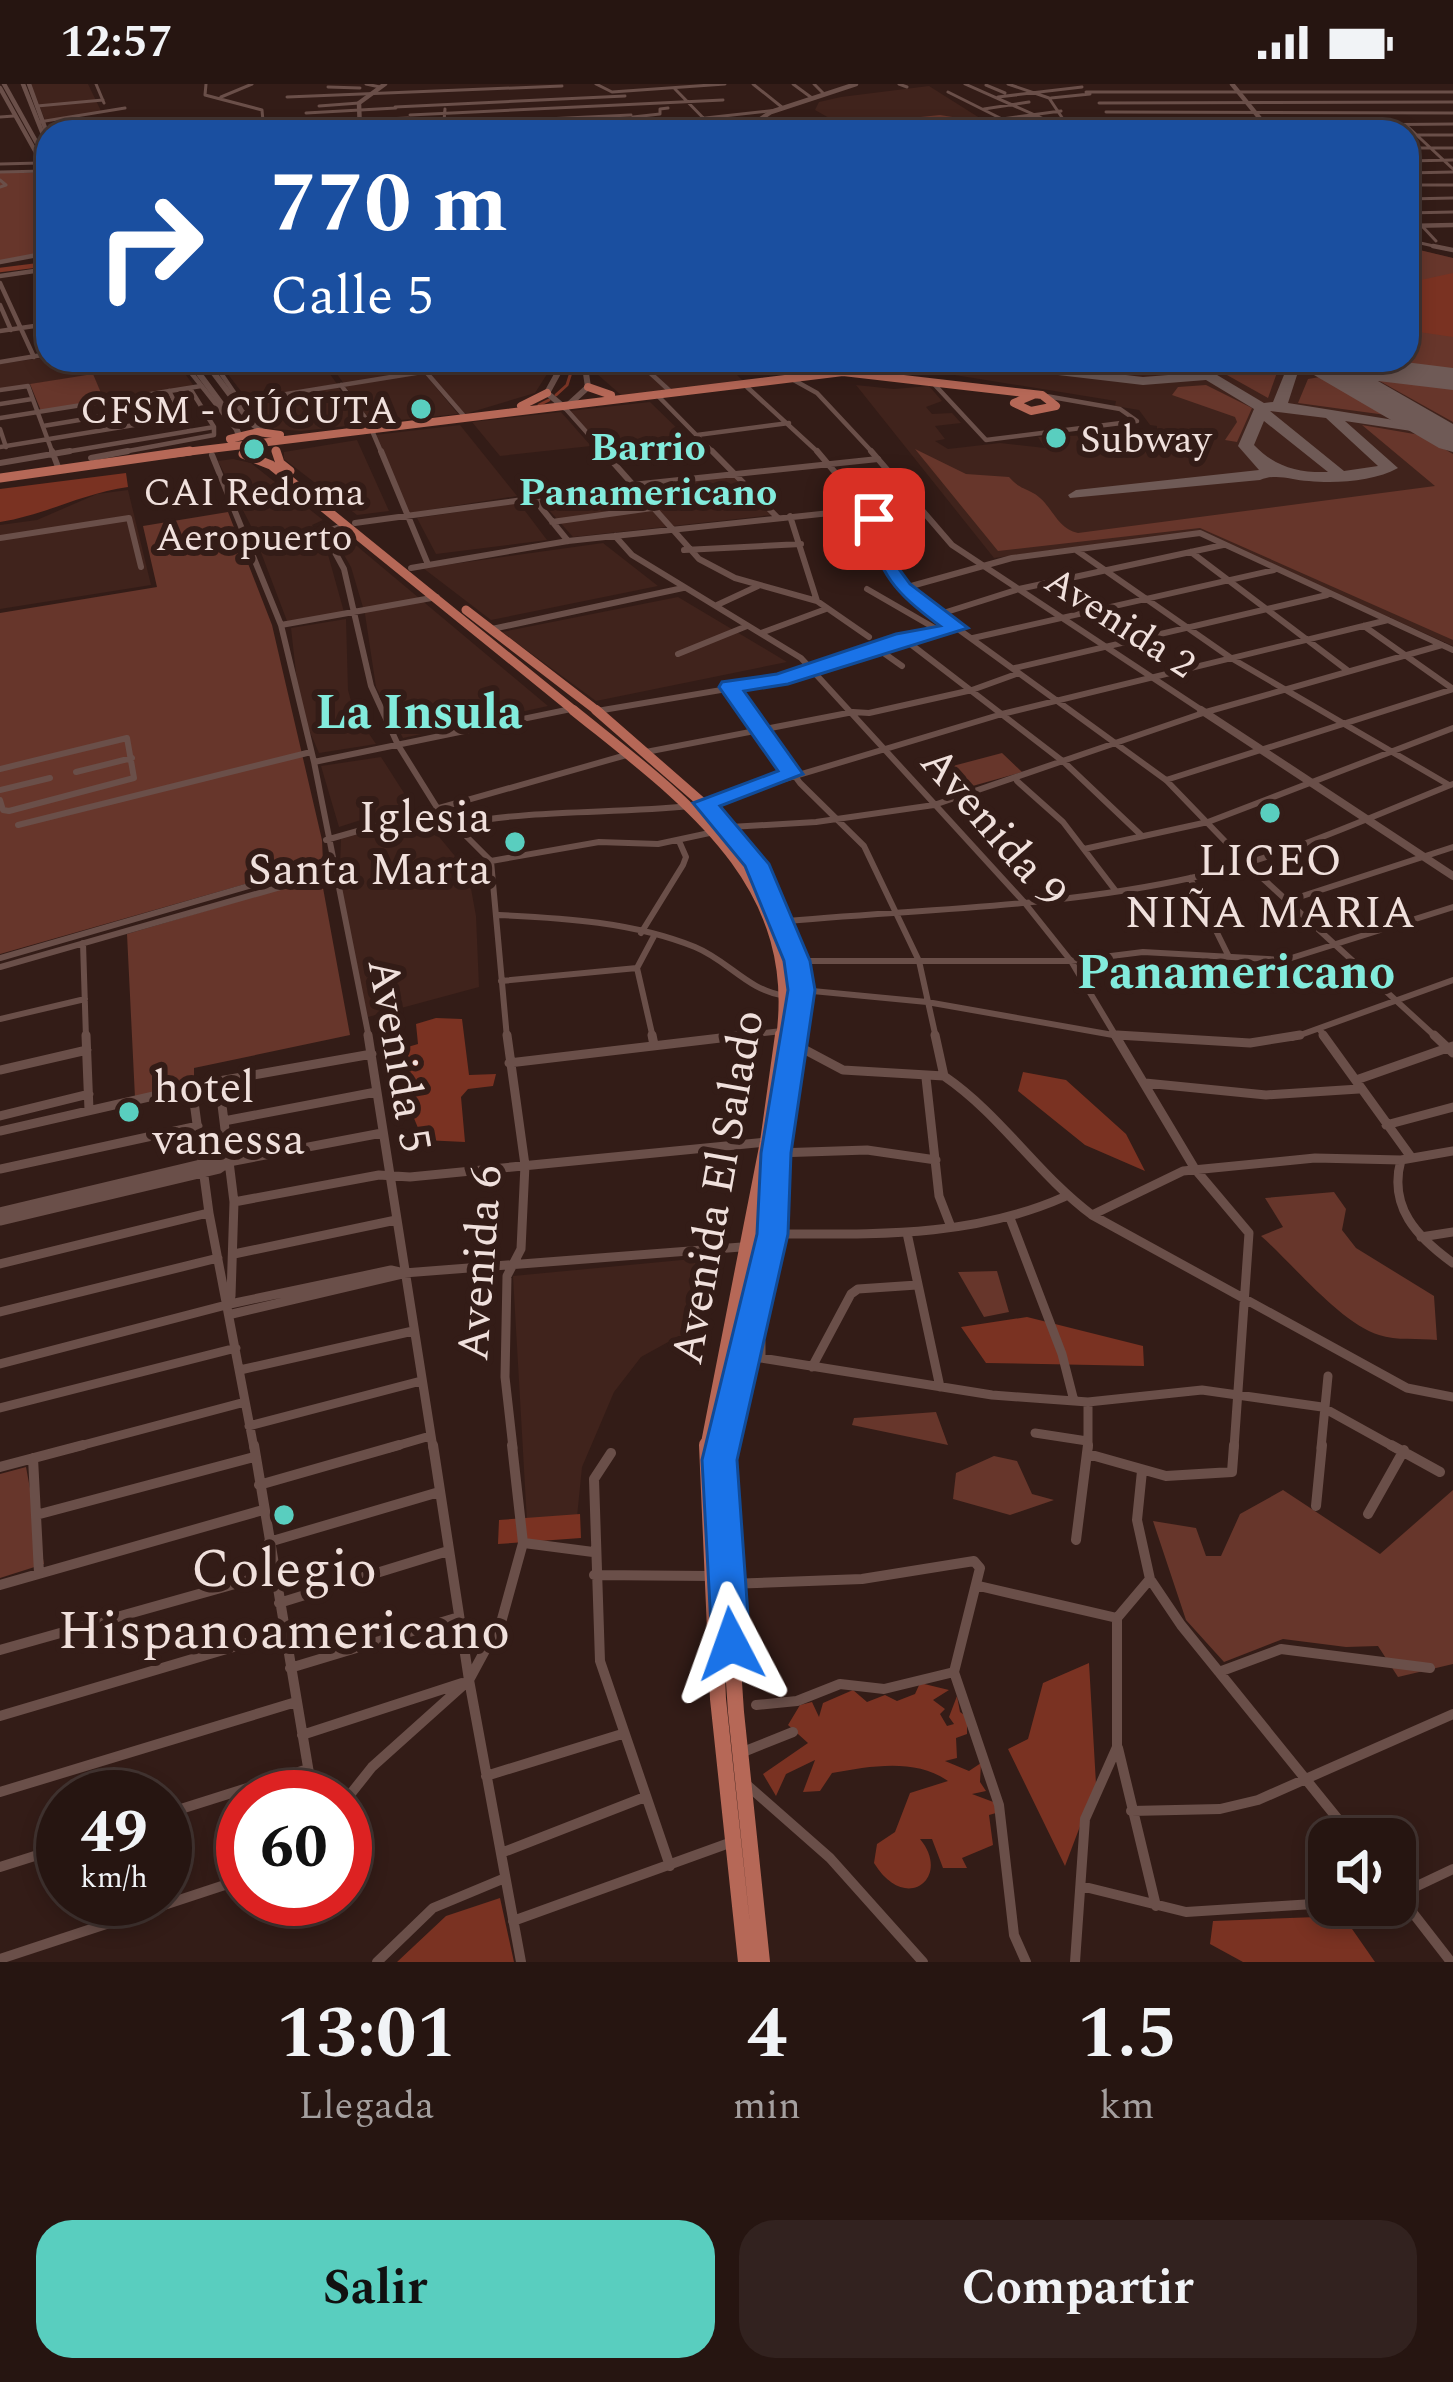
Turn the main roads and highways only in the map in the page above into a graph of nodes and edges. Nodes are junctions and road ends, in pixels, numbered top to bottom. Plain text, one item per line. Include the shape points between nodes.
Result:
1 (854, 84) edge
2 (3, 88) edge
3 (29, 91) edge
4 (10, 102) junction
5 (39, 120) edge
6 (757, 120) edge
7 (763, 120) edge
8 (36, 150) edge
9 (193, 372) edge
10 (217, 372) edge
11 (563, 372) edge
12 (586, 372) edge
13 (792, 380) junction
14 (588, 387) junction
15 (1033, 394) junction
16 (624, 398) junction
17 (1014, 400) junction
18 (558, 401) junction
19 (504, 412) junction
20 (448, 420) junction
21 (261, 430) junction
22 (237, 435) junction
23 (279, 443) junction
24 (239, 453) junction
25 (3, 480) edge
26 (350, 524) junction
27 (639, 753) junction
28 (775, 923) junction
29 (794, 993) junction
30 (771, 1147) junction
31 (746, 1962) edge
32 (762, 1962) edge

1 - 6 main road
1 - 7 main road
2 - 3 main road
2 - 4 main road
3 - 4 main road
3 - 5 main road
4 - 8 main road
9 - 22 main road
10 - 21 main road
11 - 18 main road
12 - 14 main road
13 - 15 main road via 881,373
13 - 16 main road
13 - 17 main road via 862,375
13 - 18 main road
14 - 16 main road
14 - 18 main road
15 - 17 main road
15 - 17 main road via 1056,404 1040,412
16 - 18 main road
18 - 19 main road
18 - 19 main road
18 - 20 main road
19 - 20 main road
20 - 23 main road
20 - 25 main road
21 - 22 main road
21 - 23 main road
22 - 24 main road via 229,446
22 - 25 main road
23 - 24 main road
23 - 26 main road, Avenida El Salado via 280,463
24 - 25 main road
24 - 26 main road, Avenida El Salado via 271,465
26 - 27 main road, Avenida El Salado
26 - 27 main road, Avenida El Salado via 596,711
27 - 28 main road, Avenida El Salado via 724,829
28 - 29 main road, Avenida El Salado
28 - 29 main road, Avenida El Salado via 797,961
29 - 30 main road, Avenida El Salado
29 - 30 main road, Avenida El Salado via 795,1044
30 - 31 main road, Avenida El Salado via 705,1466
30 - 32 main road, Avenida El Salado via 771,1239 719,1460

